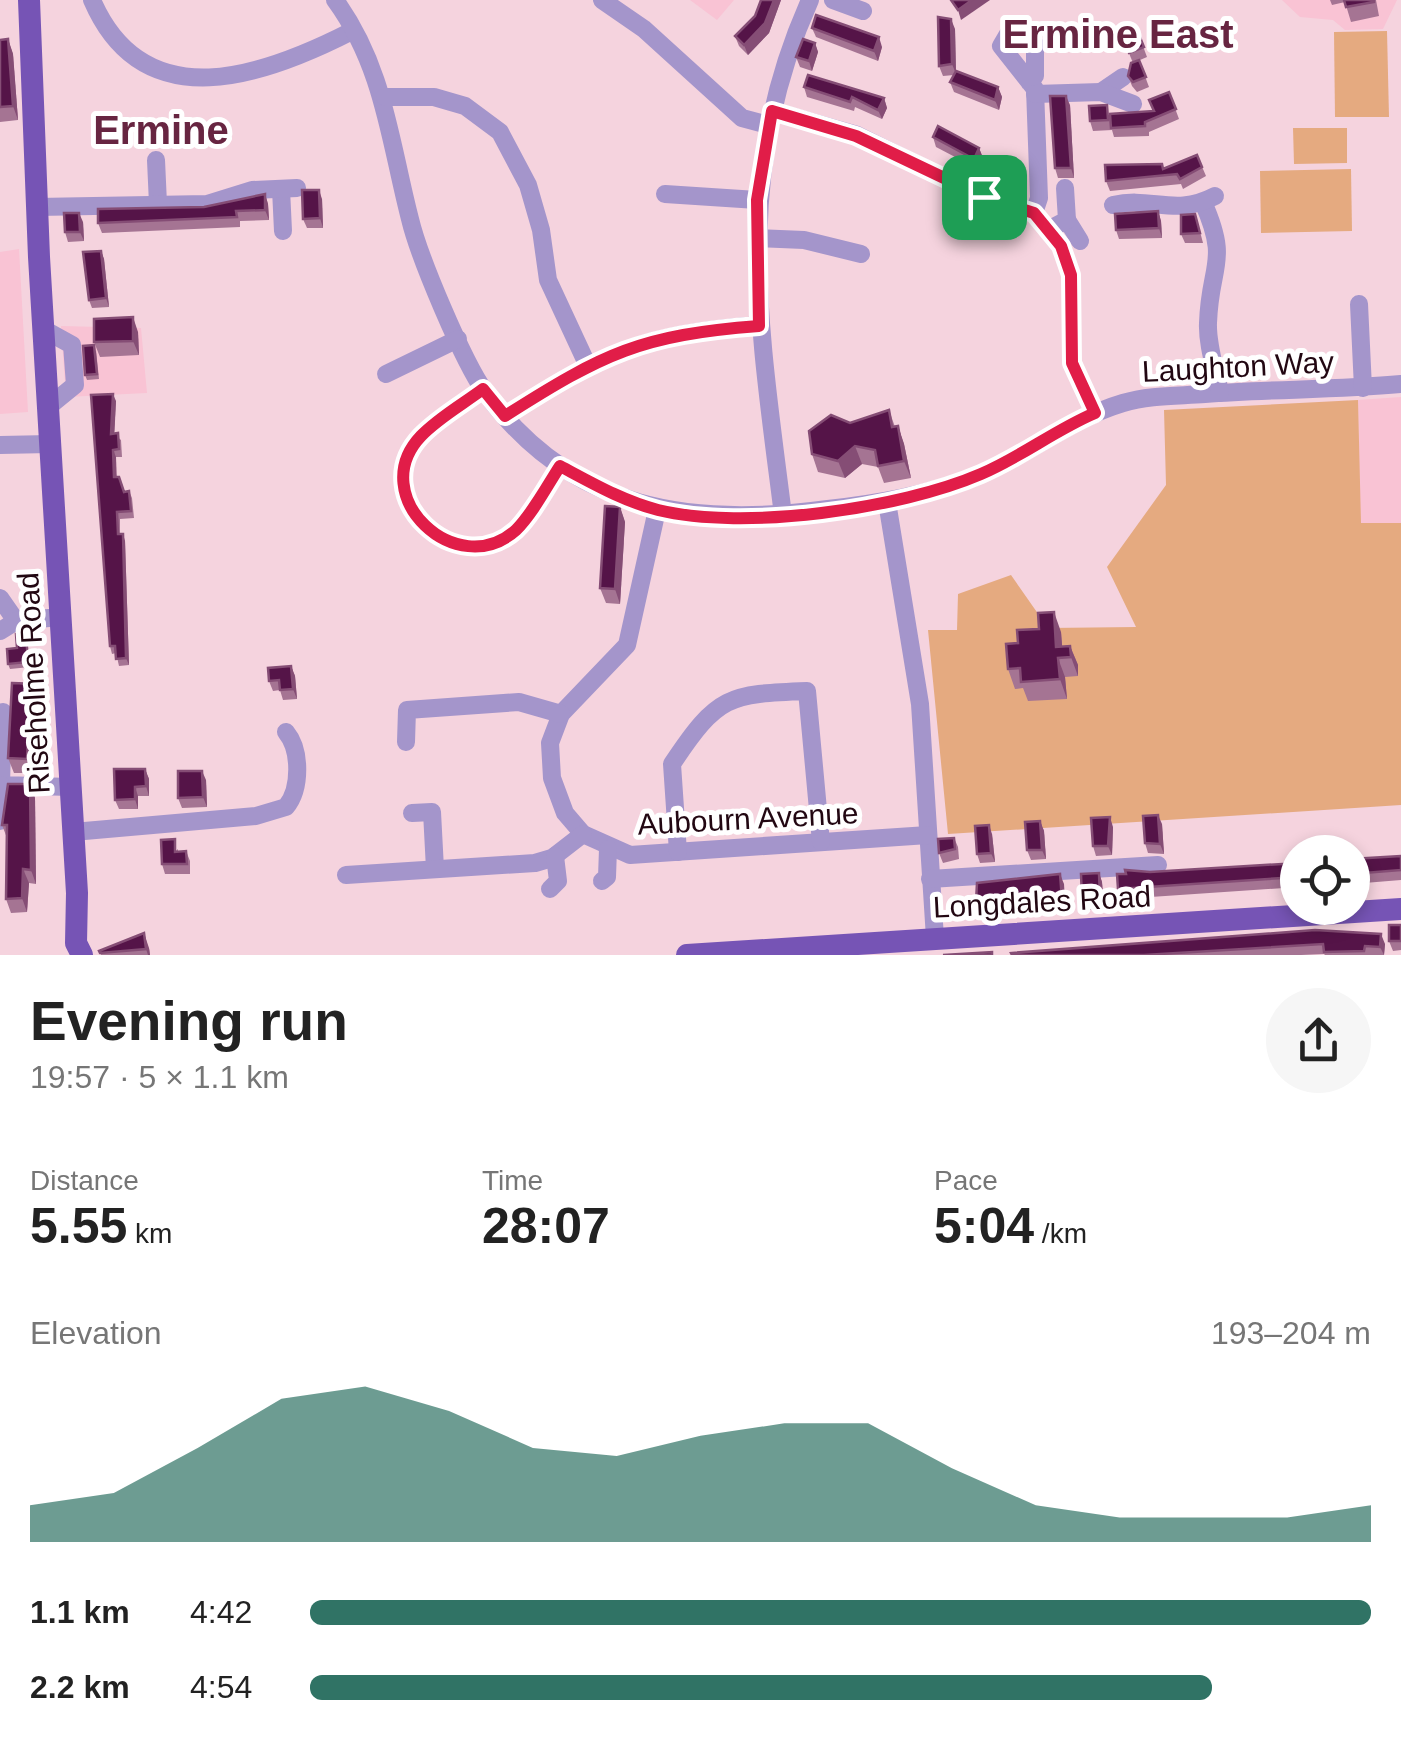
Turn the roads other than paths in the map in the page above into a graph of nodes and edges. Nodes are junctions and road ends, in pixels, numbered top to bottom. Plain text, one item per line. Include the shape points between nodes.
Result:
1 (29, 0) edge
2 (92, 0) edge
3 (602, 0) edge
4 (810, 0) edge
5 (834, 0) edge
6 (338, 1) edge
7 (863, 11) edge
8 (352, 31) junction
9 (1123, 77) dead end
10 (1101, 92) junction
11 (385, 97) junction
12 (1133, 104) dead end
13 (770, 118) junction
14 (156, 160) dead end
15 (1065, 188) dead end
16 (665, 194) dead end
17 (757, 200) junction
18 (158, 204) junction
19 (1113, 205) dead end
20 (37, 207) junction
21 (1034, 213) junction
22 (1067, 220) junction
23 (1048, 230) junction
24 (284, 231) dead end
25 (758, 238) junction
26 (1080, 240) dead end
27 (861, 254) dead end
28 (1358, 304) dead end
29 (759, 326) junction
30 (43, 329) junction
31 (458, 339) junction
32 (587, 364) junction
33 (386, 374) dead end
34 (1401, 384) edge
35 (1363, 388) junction
36 (483, 389) junction
37 (1220, 392) junction
38 (48, 407) junction
39 (1095, 413) junction
40 (505, 416) junction
41 (50, 444) junction
42 (0, 445) edge
43 (560, 466) junction
44 (886, 502) junction
45 (657, 510) junction
46 (783, 515) junction
47 (0, 598) edge
48 (60, 617) junction
49 (8, 626) edge
50 (3, 712) dead end
51 (561, 714) junction
52 (286, 732) dead end
53 (406, 742) dead end
54 (1, 785) edge
55 (70, 786) junction
56 (412, 813) dead end
57 (0, 821) edge
58 (73, 832) junction
59 (582, 834) junction
60 (928, 835) junction
61 (822, 842) junction
62 (608, 849) junction
63 (678, 852) junction
64 (556, 856) junction
65 (1158, 865) dead end
66 (435, 870) junction
67 (346, 875) dead end
68 (930, 879) junction
69 (602, 881) dead end
70 (550, 889) dead end
71 (1401, 909) edge
72 (935, 938) junction
73 (75, 951) edge
74 (687, 955) edge

1 - 20 main road, Riseholme Road
2 - 8 street via 140,57 196,78 234,78 277,67
3 - 13 street via 742,118
4 - 13 street
5 - 7 street
6 - 8 street, Laughton Way
8 - 11 street, Laughton Way
9 - 10 street
10 - 12 street
10 - 21 street via 1032,88 1039,198
11 - 31 street, Laughton Way via 410,223
11 - 32 street via 434,97 465,106 500,132 528,185 548,280
13 - 17 street
13 - 21 street via 856,136 984,197
14 - 18 street
15 - 22 street
16 - 17 street
17 - 25 street
18 - 20 street
18 - 24 street via 206,204 230,194 289,188
19 - 37 street via 1170,208 1209,199 1221,259 1211,280 1207,328
20 - 30 main road, Riseholme Road
21 - 23 street
22 - 23 street
22 - 26 street
23 - 39 street via 1071,275 1072,363
25 - 27 street via 804,240
25 - 29 street
28 - 35 street
29 - 32 street via 646,340
29 - 46 street
30 - 38 main road, Riseholme Road
30 - 38 street via 78,351 80,381
31 - 33 street
31 - 36 street, Laughton Way
32 - 40 street
34 - 35 street, Laughton Way
35 - 37 street, Laughton Way
36 - 40 street, Laughton Way
36 - 43 street via 419,438 404,467 405,498 419,525 440,541 482,545 515,531
37 - 39 street, Laughton Way via 1146,398
38 - 41 main road, Riseholme Road
39 - 44 street, Laughton Way via 978,476
40 - 43 street, Laughton Way
41 - 42 street via 27,452
41 - 48 main road, Riseholme Road
43 - 45 street, Laughton Way
44 - 46 street, Laughton Way
44 - 60 street via 920,704
45 - 46 street, Laughton Way via 725,519
45 - 51 street via 627,645
47 - 49 street
48 - 49 street
48 - 55 main road, Riseholme Road
50 - 54 street
51 - 53 street via 518,702 407,710
51 - 59 street, Aubourn Avenue via 550,743 551,772 561,806
52 - 58 street via 294,742 296,788 286,807 185,824
54 - 55 street
54 - 57 street
55 - 58 main road, Riseholme Road
56 - 66 street via 432,812
58 - 73 main road, Riseholme Road
59 - 62 street, Aubourn Avenue
59 - 64 street
60 - 61 street, Aubourn Avenue
60 - 68 street
61 - 63 street, Aubourn Avenue
61 - 63 street via 807,690 740,693 724,702 672,764
62 - 63 street, Aubourn Avenue via 630,855
62 - 69 street
64 - 66 street via 535,864
64 - 70 street via 558,881
65 - 68 street
66 - 67 street
68 - 72 street
71 - 72 main road, Longdales Road
72 - 74 main road, Longdales Road

